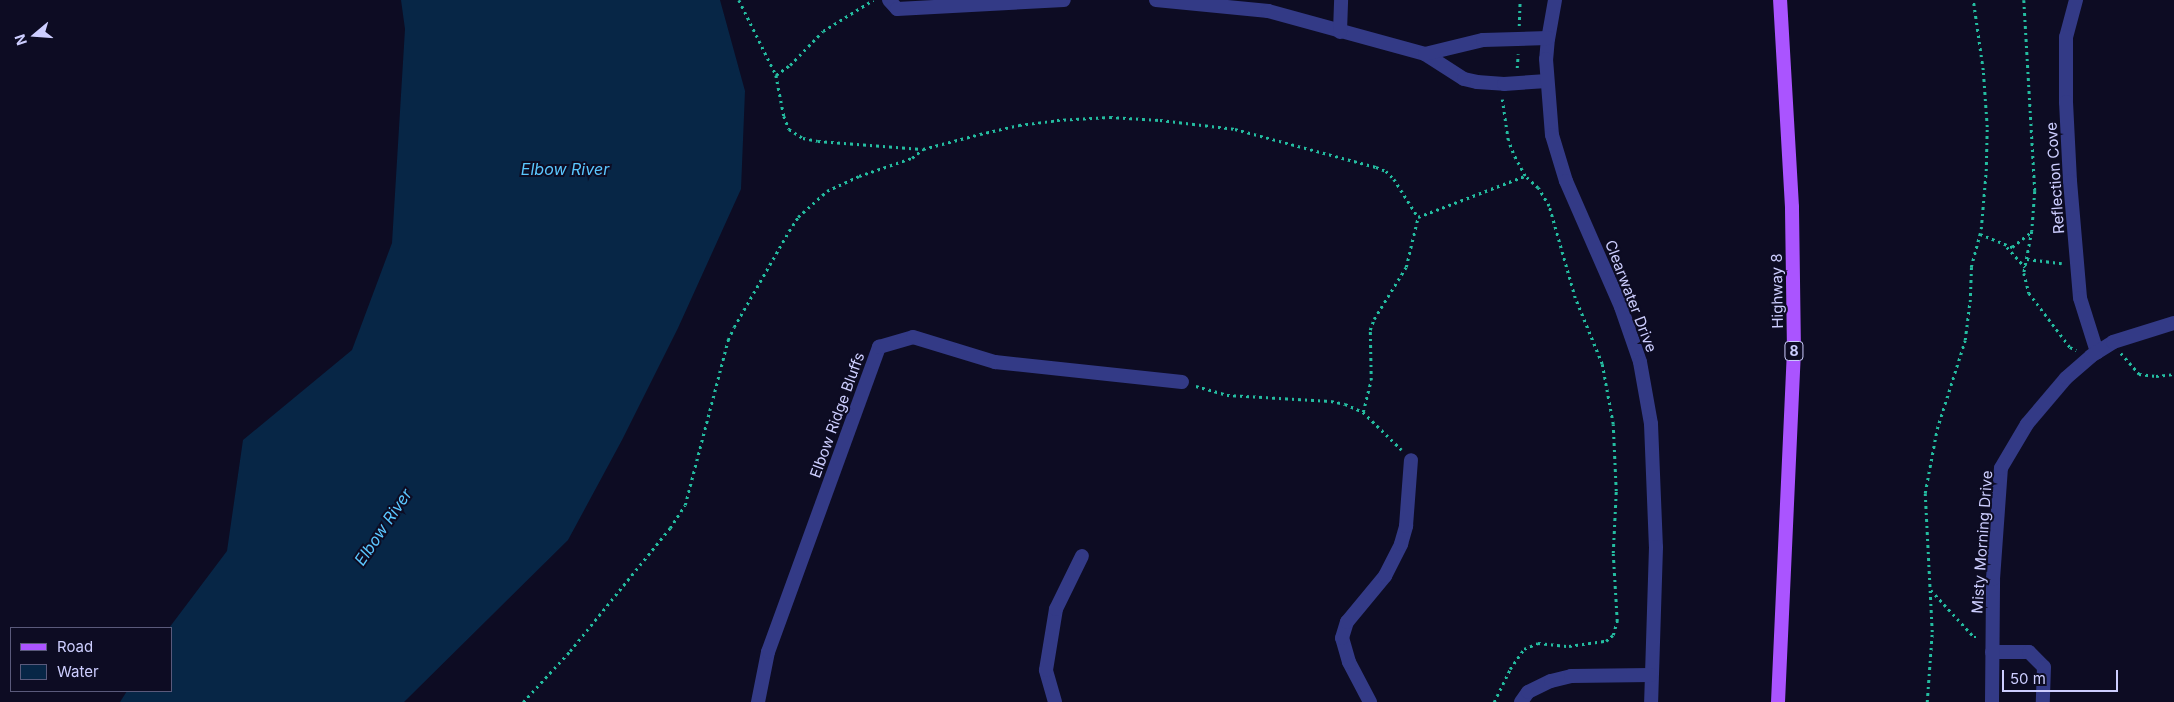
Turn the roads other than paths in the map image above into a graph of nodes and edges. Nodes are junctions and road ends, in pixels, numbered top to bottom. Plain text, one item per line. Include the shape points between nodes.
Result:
1 (1064, 0) edge
2 (1156, 0) edge
3 (1341, 0) edge
4 (1555, 0) edge
5 (1780, 0) edge
6 (2076, 0) edge
7 (893, 5) edge
8 (1340, 32) junction
9 (1548, 38) junction
10 (1426, 54) junction
11 (1547, 81) junction
12 (2174, 323) edge
13 (2094, 354) junction
14 (1182, 382) road end
15 (1412, 460) road end
16 (1082, 556) dead end
17 (1992, 652) junction
18 (1651, 674) junction
19 (758, 702) edge
20 (1055, 702) edge
21 (1370, 702) edge
22 (1521, 702) edge
23 (1651, 702) edge
24 (1778, 702) edge
25 (1992, 702) edge
26 (2043, 702) edge

1 - 7 street
2 - 8 street via 1268,11
3 - 8 street
4 - 9 street, Clearwater Drive
5 - 24 main road, Highway 8 / 8 via 1792,207 1794,352
6 - 13 street, Reflection Cove via 2066,37 2066,92 2080,298
8 - 10 street
9 - 10 street via 1483,40
9 - 11 street, Clearwater Drive
10 - 11 street via 1464,79 1504,84
11 - 18 street, Clearwater Drive via 1552,135 1566,181 1621,307 1640,362 1651,424 1656,547
12 - 13 street, Misty Morning Drive via 2113,342
13 - 17 street, Misty Morning Drive via 2066,378 2027,424 2002,468 1993,578
14 - 19 street, Elbow Ridge Bluffs via 995,362 913,337 879,347 768,652
15 - 21 street via 1406,526 1401,544 1385,576 1348,622 1342,638 1349,662
16 - 20 street via 1056,609 1046,670
17 - 25 street, Misty Morning Drive
17 - 26 street via 2029,652 2044,667
18 - 22 street via 1571,676 1528,692
18 - 23 street, Clearwater Drive

